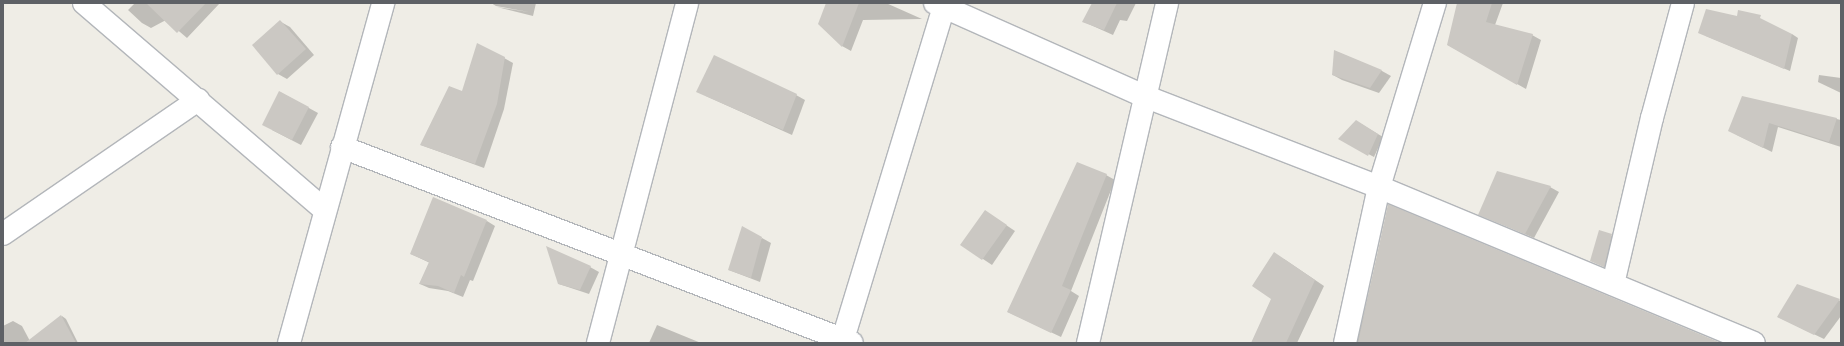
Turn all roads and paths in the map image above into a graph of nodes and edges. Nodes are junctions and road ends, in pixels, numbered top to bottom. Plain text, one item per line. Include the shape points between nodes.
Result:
1 (84, 3) edge
2 (382, 3) edge
3 (687, 3) edge
4 (1167, 3) edge
5 (1435, 3) edge
6 (1683, 3) edge
7 (941, 4) edge
8 (1144, 96) junction
9 (198, 100) junction
10 (342, 147) junction
11 (1379, 187) junction
12 (325, 210) junction
13 (3, 234) edge
14 (621, 254) junction
15 (1613, 284) junction
16 (847, 341) edge
17 (289, 343) edge
18 (598, 343) edge
19 (1088, 343) edge
20 (1346, 343) edge
21 (1754, 343) edge

1 - 9 street
2 - 10 street
3 - 14 street
4 - 8 street
5 - 11 street
6 - 15 street via 1652,118
7 - 8 street
7 - 16 street
8 - 11 street
8 - 19 street
9 - 12 street
9 - 13 street
10 - 12 street
10 - 14 street
11 - 15 street
11 - 20 street
12 - 17 street
14 - 16 street
14 - 18 street
15 - 21 street

